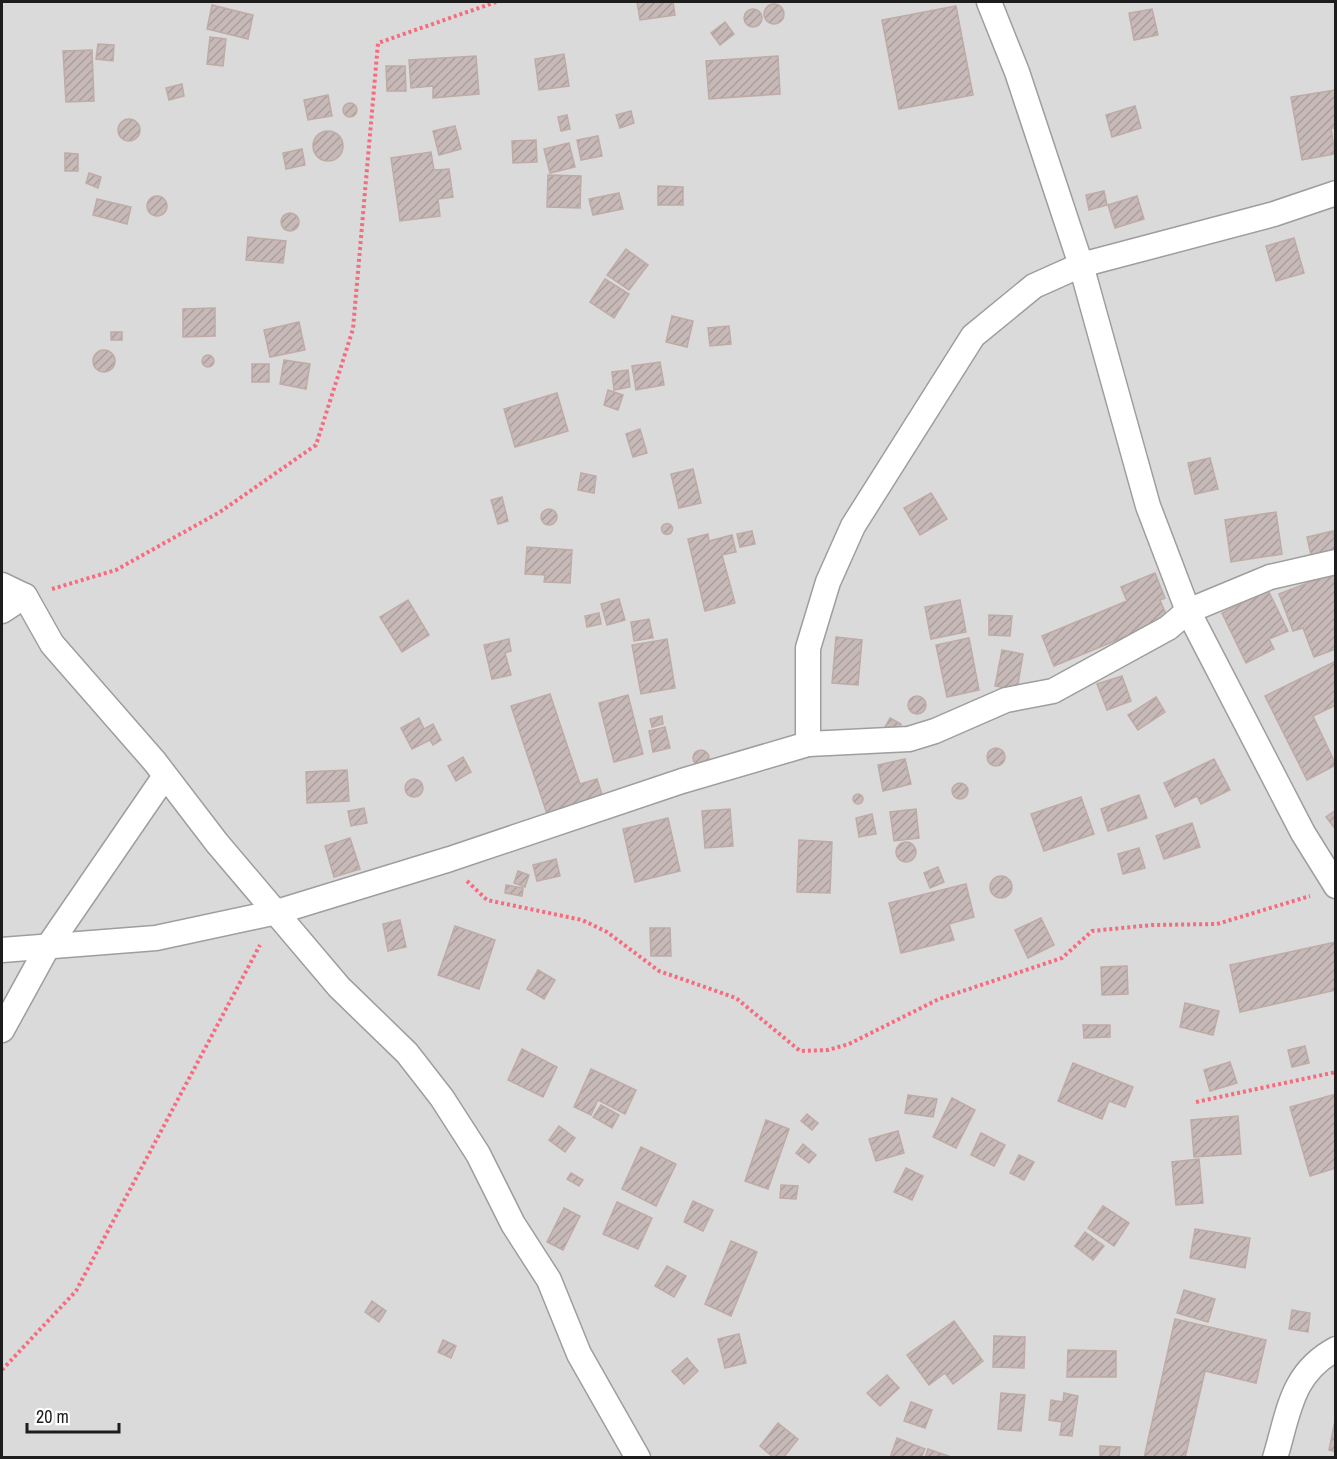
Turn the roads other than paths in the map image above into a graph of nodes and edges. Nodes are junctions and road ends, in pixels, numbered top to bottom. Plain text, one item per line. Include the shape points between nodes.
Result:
1 (989, 2) edge
2 (1335, 193) edge
3 (1082, 266) junction
4 (1335, 562) edge
5 (2, 585) edge
6 (25, 596) junction
7 (1188, 610) junction
8 (2, 611) edge
9 (808, 744) junction
10 (165, 776) junction
11 (1335, 886) edge
12 (277, 912) junction
13 (47, 948) junction
14 (2, 950) edge
15 (2, 1030) edge
16 (1335, 1349) edge
17 (638, 1458) edge
18 (1275, 1458) edge

1 - 3 street via 1017,72
2 - 3 street via 1274,214
3 - 7 street via 1148,506
3 - 9 street via 1034,286 973,336 854,526 828,582 808,648
4 - 7 street via 1270,577
5 - 6 street
6 - 8 street
6 - 10 street via 52,644
7 - 9 street via 1168,628 1053,691 1006,700 909,739
7 - 11 street via 1297,822
9 - 12 street
10 - 12 street
10 - 13 street
12 - 13 street via 156,938
12 - 17 street via 339,987 407,1053 442,1098 549,1280 579,1354
13 - 14 street
13 - 15 street
16 - 18 street via 1306,1370

